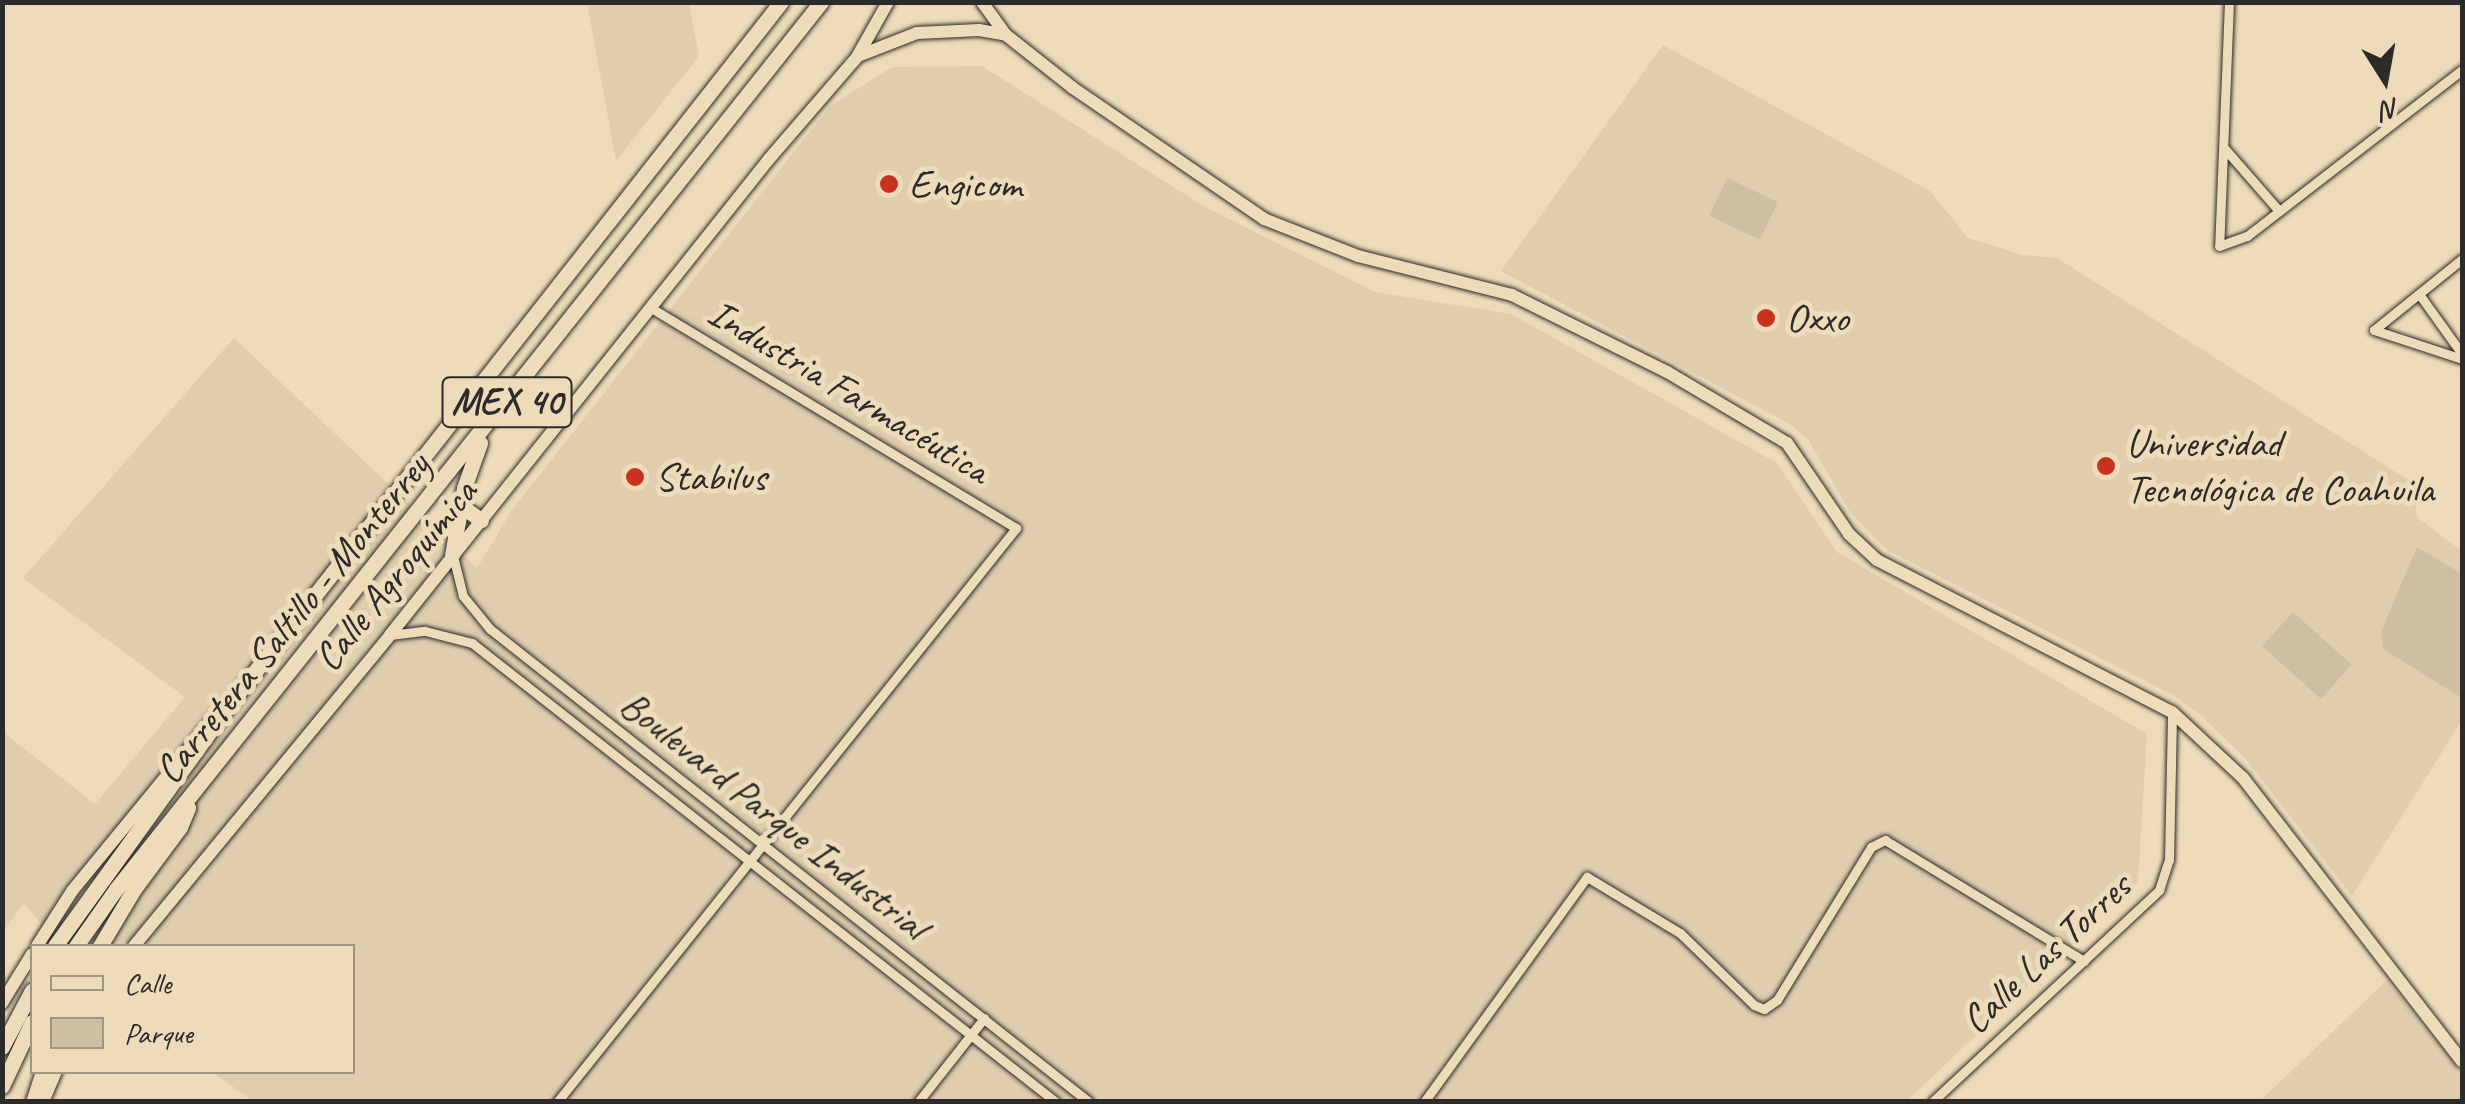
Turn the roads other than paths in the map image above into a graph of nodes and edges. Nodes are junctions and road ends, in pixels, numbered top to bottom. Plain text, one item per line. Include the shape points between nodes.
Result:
1 (781, 2) edge
2 (821, 2) edge
3 (888, 2) edge
4 (982, 2) edge
5 (2229, 2) edge
6 (1006, 34) junction
7 (857, 57) junction
8 (2462, 70) edge
9 (2225, 149) junction
10 (2279, 211) junction
11 (2462, 259) edge
12 (2418, 294) junction
13 (650, 307) junction
14 (2462, 356) edge
15 (483, 432) junction
16 (460, 505) junction
17 (481, 520) junction
18 (452, 555) junction
19 (390, 636) junction
20 (504, 640) junction
21 (490, 657) junction
22 (563, 688) junction
23 (230, 702) junction
24 (549, 704) junction
25 (2172, 712) junction
26 (622, 736) junction
27 (609, 752) junction
28 (190, 799) junction
29 (761, 844) junction
30 (750, 859) junction
31 (38, 944) edge
32 (55, 944) edge
33 (77, 944) edge
34 (101, 944) edge
35 (136, 944) edge
36 (30, 957) edge
37 (2084, 961) junction
38 (30, 994) edge
39 (2, 1004) edge
40 (984, 1018) junction
41 (30, 1026) edge
42 (971, 1034) junction
43 (2, 1046) edge
44 (2462, 1061) edge
45 (42, 1074) edge
46 (55, 1074) edge
47 (2, 1086) edge
48 (33, 1102) edge
49 (43, 1102) edge
50 (558, 1102) edge
51 (918, 1102) edge
52 (1056, 1102) edge
53 (1088, 1102) edge
54 (1424, 1102) edge
55 (1932, 1102) edge

1 - 23 highway, Carretera Saltillo - Monterrey / MEX 40
2 - 15 highway, Carretera Saltillo - Monterrey / MEX 40
3 - 7 street, Calle Agroquímica
4 - 6 street
5 - 9 street
6 - 7 street via 918,33
6 - 25 street via 1138,136 1264,219 1358,256 1512,295 1773,431 1788,442 1849,534 1877,560
7 - 13 street, Calle Agroquímica
8 - 10 street
9 - 10 street
9 - 10 street via 2219,246 2242,240
11 - 12 street
12 - 14 street
12 - 14 street via 2374,330
13 - 17 street, Calle Agroquímica
13 - 29 street, Industria Farmacéutica via 1016,528
15 - 16 highway
15 - 28 highway, Carretera Saltillo - Monterrey / MEX 40
16 - 17 highway
16 - 18 highway
17 - 18 street, Calle Agroquímica
18 - 19 street, Calle Agroquímica
18 - 20 street, Boulevard Parque Industrial via 471,610
19 - 21 street via 459,636
19 - 35 street, Calle Agroquímica
20 - 21 street
20 - 22 street, Boulevard Parque Industrial
21 - 24 street
22 - 24 street
22 - 26 street, Boulevard Parque Industrial
23 - 31 street via 212,715 91,867
23 - 32 highway, Carretera Saltillo - Monterrey / MEX 40
24 - 27 street
25 - 37 street, Calle Las Torres via 2164,880
25 - 44 street via 2242,778
26 - 27 street
26 - 29 street, Boulevard Parque Industrial
27 - 30 street
28 - 33 highway, Carretera Saltillo - Monterrey / MEX 40
28 - 34 highway via 180,827
29 - 30 street
29 - 40 street, Boulevard Parque Industrial
30 - 42 street
30 - 50 street
36 - 39 street
37 - 54 street via 1885,840 1871,847 1774,1005 1758,1008 1680,934 1587,877
37 - 55 street, Calle Las Torres
38 - 43 highway
40 - 42 street
40 - 53 street, Boulevard Parque Industrial
41 - 47 highway
42 - 51 street
42 - 52 street
45 - 48 highway
46 - 49 street

